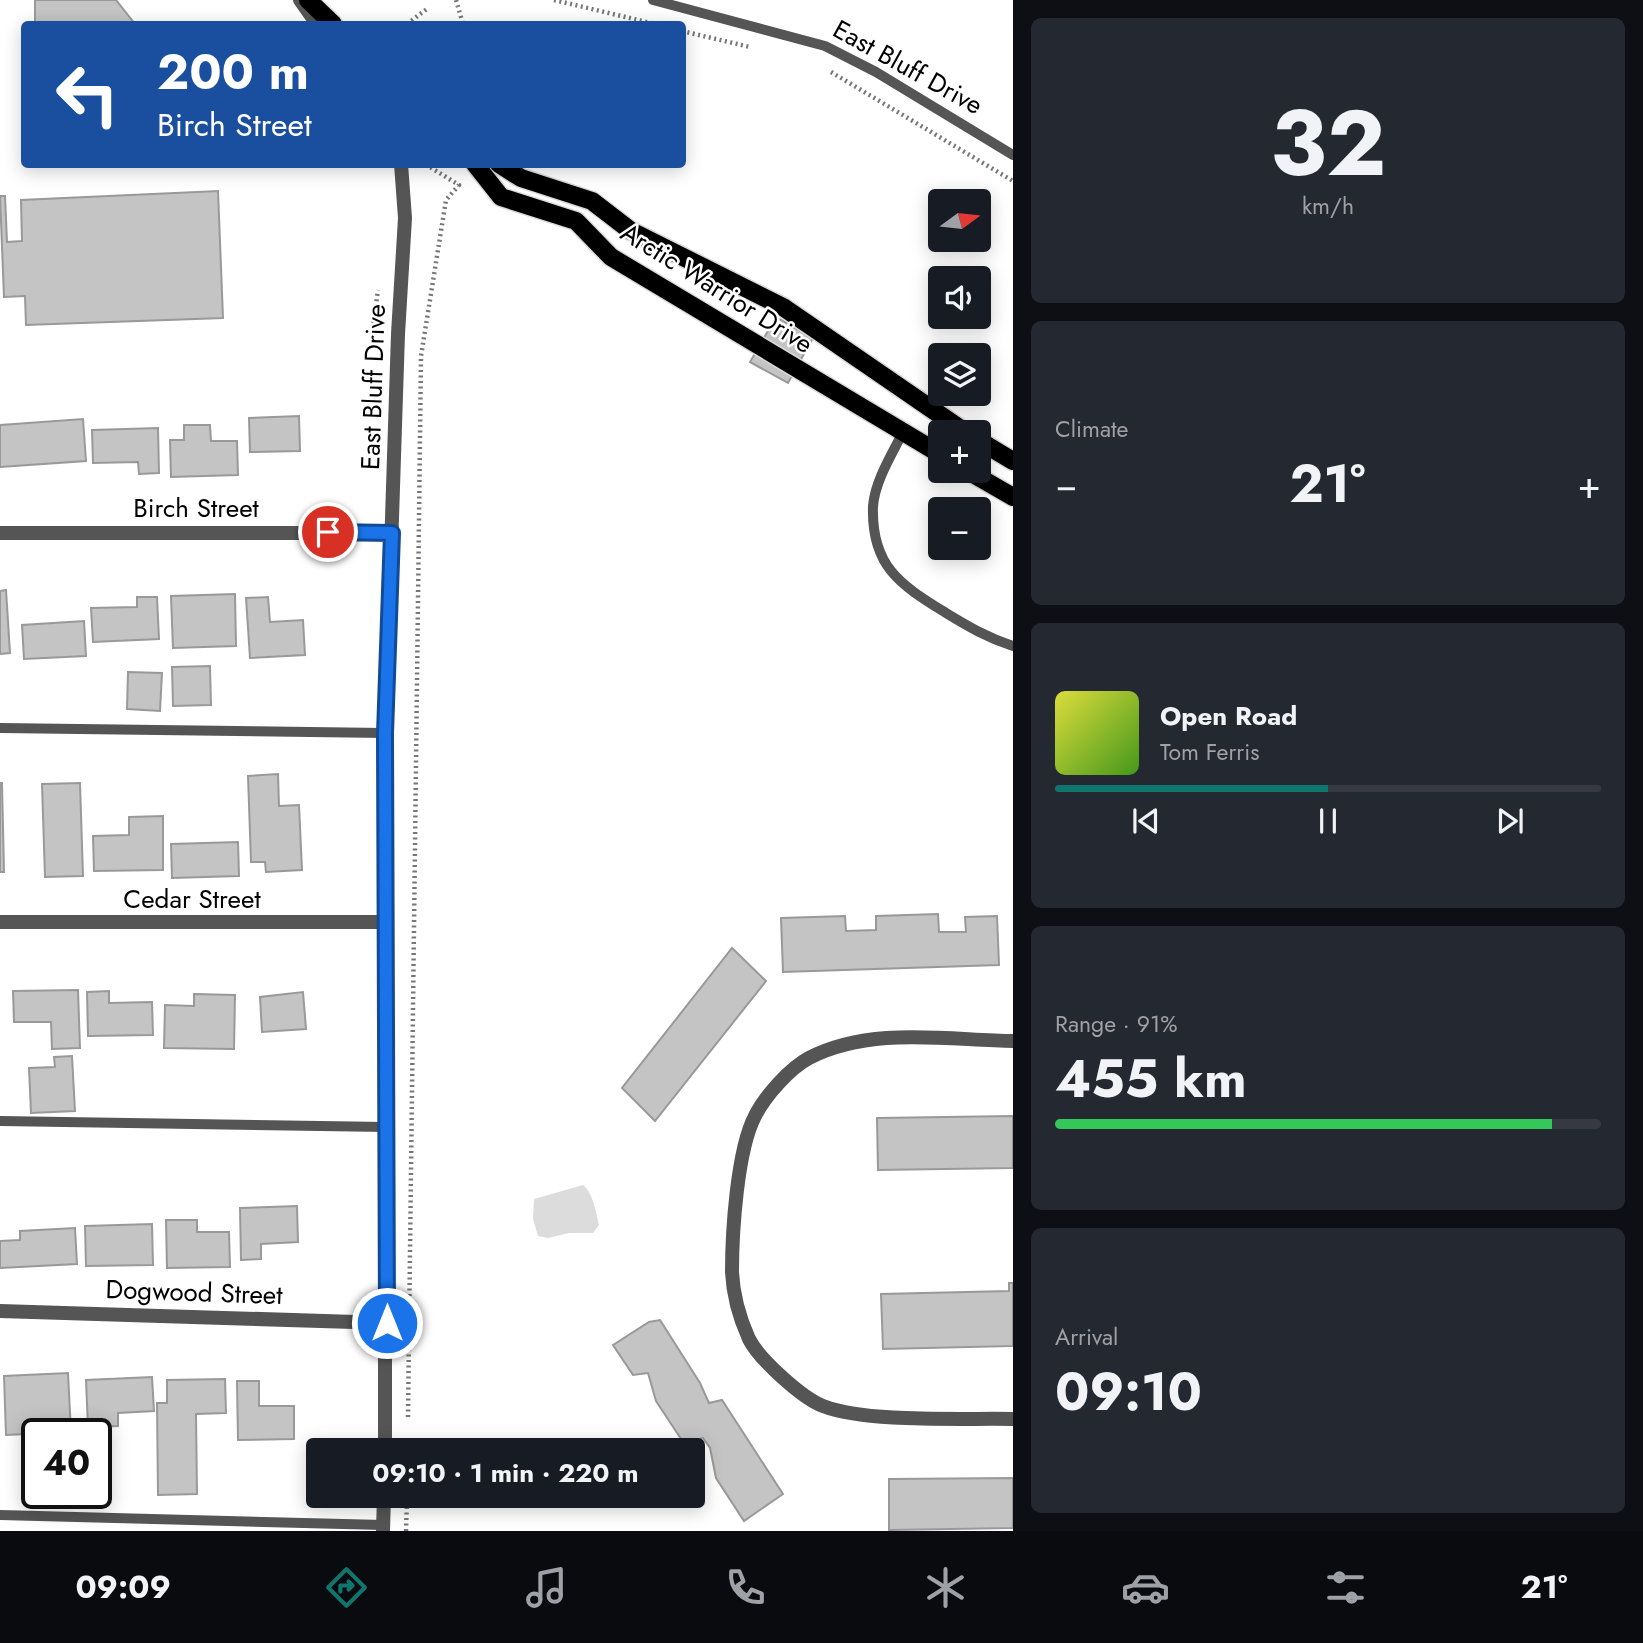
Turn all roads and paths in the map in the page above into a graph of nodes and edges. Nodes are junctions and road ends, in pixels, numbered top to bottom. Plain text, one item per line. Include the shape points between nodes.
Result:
1 (300, 0) edge
2 (307, 0) edge
3 (456, 0) edge
4 (554, 0) edge
5 (653, 0) edge
6 (428, 8) dead end
7 (315, 21) edge
8 (331, 21) edge
9 (411, 21) edge
10 (462, 21) edge
11 (642, 21) edge
12 (686, 32) edge
13 (761, 50) dead end
14 (819, 65) dead end
15 (1013, 155) edge
16 (401, 168) edge
17 (432, 168) edge
18 (478, 168) edge
19 (505, 168) edge
20 (1013, 181) edge
21 (948, 420) edge
22 (903, 432) junction
23 (928, 447) edge
24 (991, 448) edge
25 (1013, 461) edge
26 (989, 483) edge
27 (1013, 497) edge
28 (0, 533) edge
29 (392, 533) junction
30 (1013, 646) edge
31 (0, 728) edge
32 (385, 733) junction
33 (0, 922) edge
34 (384, 922) junction
35 (1013, 1041) edge
36 (0, 1121) edge
37 (386, 1126) junction
38 (0, 1311) edge
39 (387, 1323) junction
40 (1013, 1419) edge
41 (408, 1423) dead end
42 (385, 1438) edge
43 (384, 1508) edge
44 (407, 1508) edge
45 (0, 1515) edge
46 (383, 1528) edge
47 (406, 1531) edge

1 - 7 street
2 - 8 main road
3 - 10 path
4 - 11 path
5 - 15 lane, East Bluff Drive via 825,46
6 - 9 path
12 - 13 path
14 - 20 path
16 - 29 street, East Bluff Drive via 405,218
17 - 41 path via 460,185 446,200 421,356
18 - 22 main road, Arctic Warrior Drive via 501,197 576,221 611,257
19 - 21 main road, Arctic Warrior Drive via 521,178 592,201 631,231 783,307
22 - 23 main road, Arctic Warrior Drive
22 - 30 lane via 873,504 877,544 887,567 902,586 986,638
24 - 25 main road
26 - 27 main road
28 - 29 street, Birch Street
29 - 32 street, East Bluff Drive
31 - 32 lane
32 - 34 street, East Bluff Drive
33 - 34 street, Cedar Street
34 - 37 street, East Bluff Drive
35 - 40 street via 878,1038 843,1044 807,1059 755,1115 743,1148 732,1274 750,1341 782,1377 821,1406 855,1414
36 - 37 lane
37 - 39 street, East Bluff Drive
38 - 39 street, Dogwood Street
39 - 42 street, East Bluff Drive
43 - 46 street
44 - 47 path
45 - 46 lane

